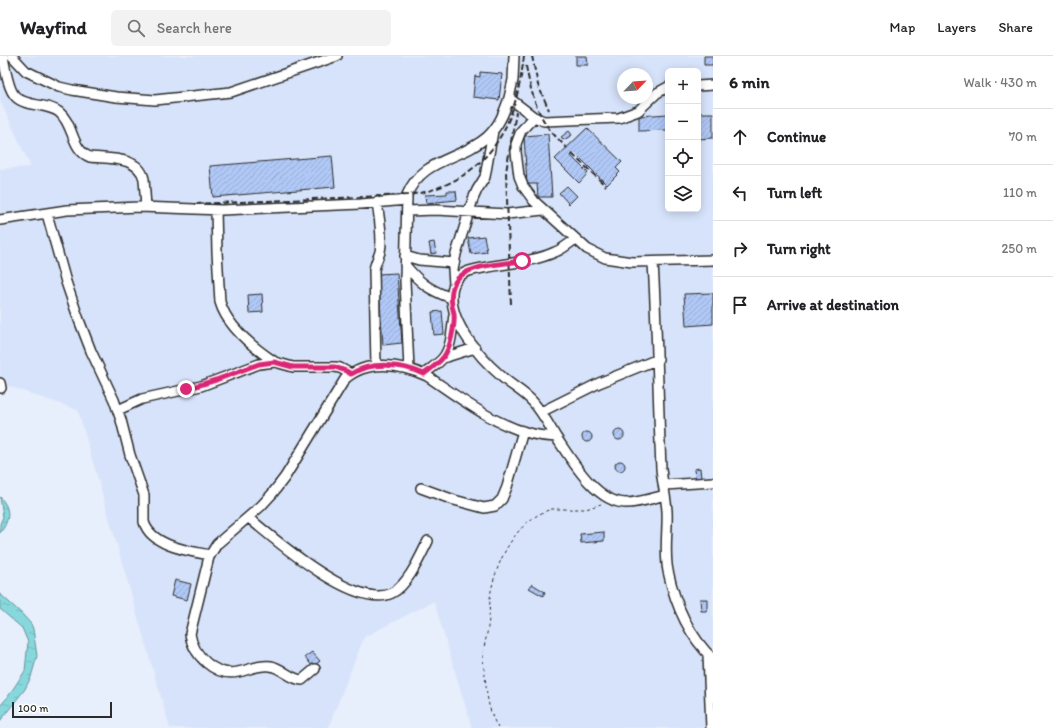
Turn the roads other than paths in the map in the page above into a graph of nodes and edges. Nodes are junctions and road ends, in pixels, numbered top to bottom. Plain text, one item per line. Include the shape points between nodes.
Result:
1 (3, 56) edge
2 (12, 56) edge
3 (337, 56) edge
4 (514, 56) edge
5 (713, 85) edge
6 (701, 86) edge
7 (665, 89) edge
8 (510, 98) junction
9 (534, 116) junction
10 (493, 131) junction
11 (406, 200) junction
12 (377, 202) junction
13 (146, 207) junction
14 (216, 210) junction
15 (543, 210) junction
16 (407, 211) junction
17 (469, 212) junction
18 (47, 214) junction
19 (0, 220) edge
20 (575, 239) junction
21 (405, 260) junction
22 (713, 260) edge
23 (653, 262) junction
24 (454, 263) junction
25 (454, 284) junction
26 (451, 298) junction
27 (454, 314) junction
28 (476, 348) junction
29 (443, 358) junction
30 (658, 359) junction
31 (274, 362) junction
32 (376, 366) junction
33 (409, 369) junction
34 (351, 374) junction
35 (424, 374) junction
36 (118, 410) junction
37 (541, 412) junction
38 (522, 431) junction
39 (556, 437) junction
40 (713, 482) edge
41 (664, 485) junction
42 (421, 488) dead end
43 (665, 495) junction
44 (249, 518) junction
45 (428, 541) dead end
46 (210, 555) junction
47 (710, 657) edge
48 (315, 669) dead end
49 (711, 728) edge

1 - 13 lane via 8,80 16,98 59,112 68,124 80,151 90,157 121,160 138,167 144,179
2 - 3 lane via 26,71 59,87 116,97 155,100 230,92
4 - 8 lane
5 - 6 lane
7 - 9 lane via 638,111 619,118 550,122
8 - 9 lane
8 - 10 lane
9 - 15 lane via 518,137 516,152 523,186
10 - 11 lane via 478,143 427,169 413,183
10 - 17 lane via 485,178 477,190
11 - 12 lane
11 - 16 lane
12 - 14 lane
12 - 32 lane via 381,240 374,270
13 - 14 lane
13 - 18 lane via 67,210
14 - 31 lane via 222,309 228,320 246,339
15 - 17 lane via 507,214
15 - 20 lane
16 - 17 lane
16 - 21 lane
17 - 24 lane
18 - 19 lane
18 - 36 lane via 79,320
20 - 23 lane via 604,258
20 - 25 lane via 546,256 486,266 467,272
21 - 24 lane
21 - 26 lane via 420,282
21 - 33 lane
22 - 23 lane
23 - 30 lane
24 - 25 lane
25 - 26 lane
26 - 27 lane
27 - 28 lane
27 - 29 lane via 447,352
28 - 29 lane
28 - 37 lane via 489,365
29 - 35 lane
30 - 37 lane via 599,383
30 - 41 lane
31 - 34 lane via 293,367 335,367
31 - 36 lane via 259,364 201,386 142,399
32 - 33 lane
32 - 34 lane via 362,368
33 - 35 lane
34 - 44 lane via 336,393 285,477
35 - 38 lane via 478,411
36 - 46 lane via 144,495 144,522 147,530 167,544
37 - 39 lane
38 - 39 lane
38 - 42 lane via 507,487 502,499 495,506 484,508
39 - 43 lane via 581,472 607,498 629,503
40 - 41 lane
41 - 43 lane
43 - 47 lane via 668,526 667,561 671,583 692,635
44 - 45 lane via 293,554 331,580 360,592 379,596 392,593 404,582
44 - 46 lane via 217,544
46 - 48 lane via 190,634 192,645 203,660 217,670 232,673 262,665 273,666 299,680
47 - 49 lane

